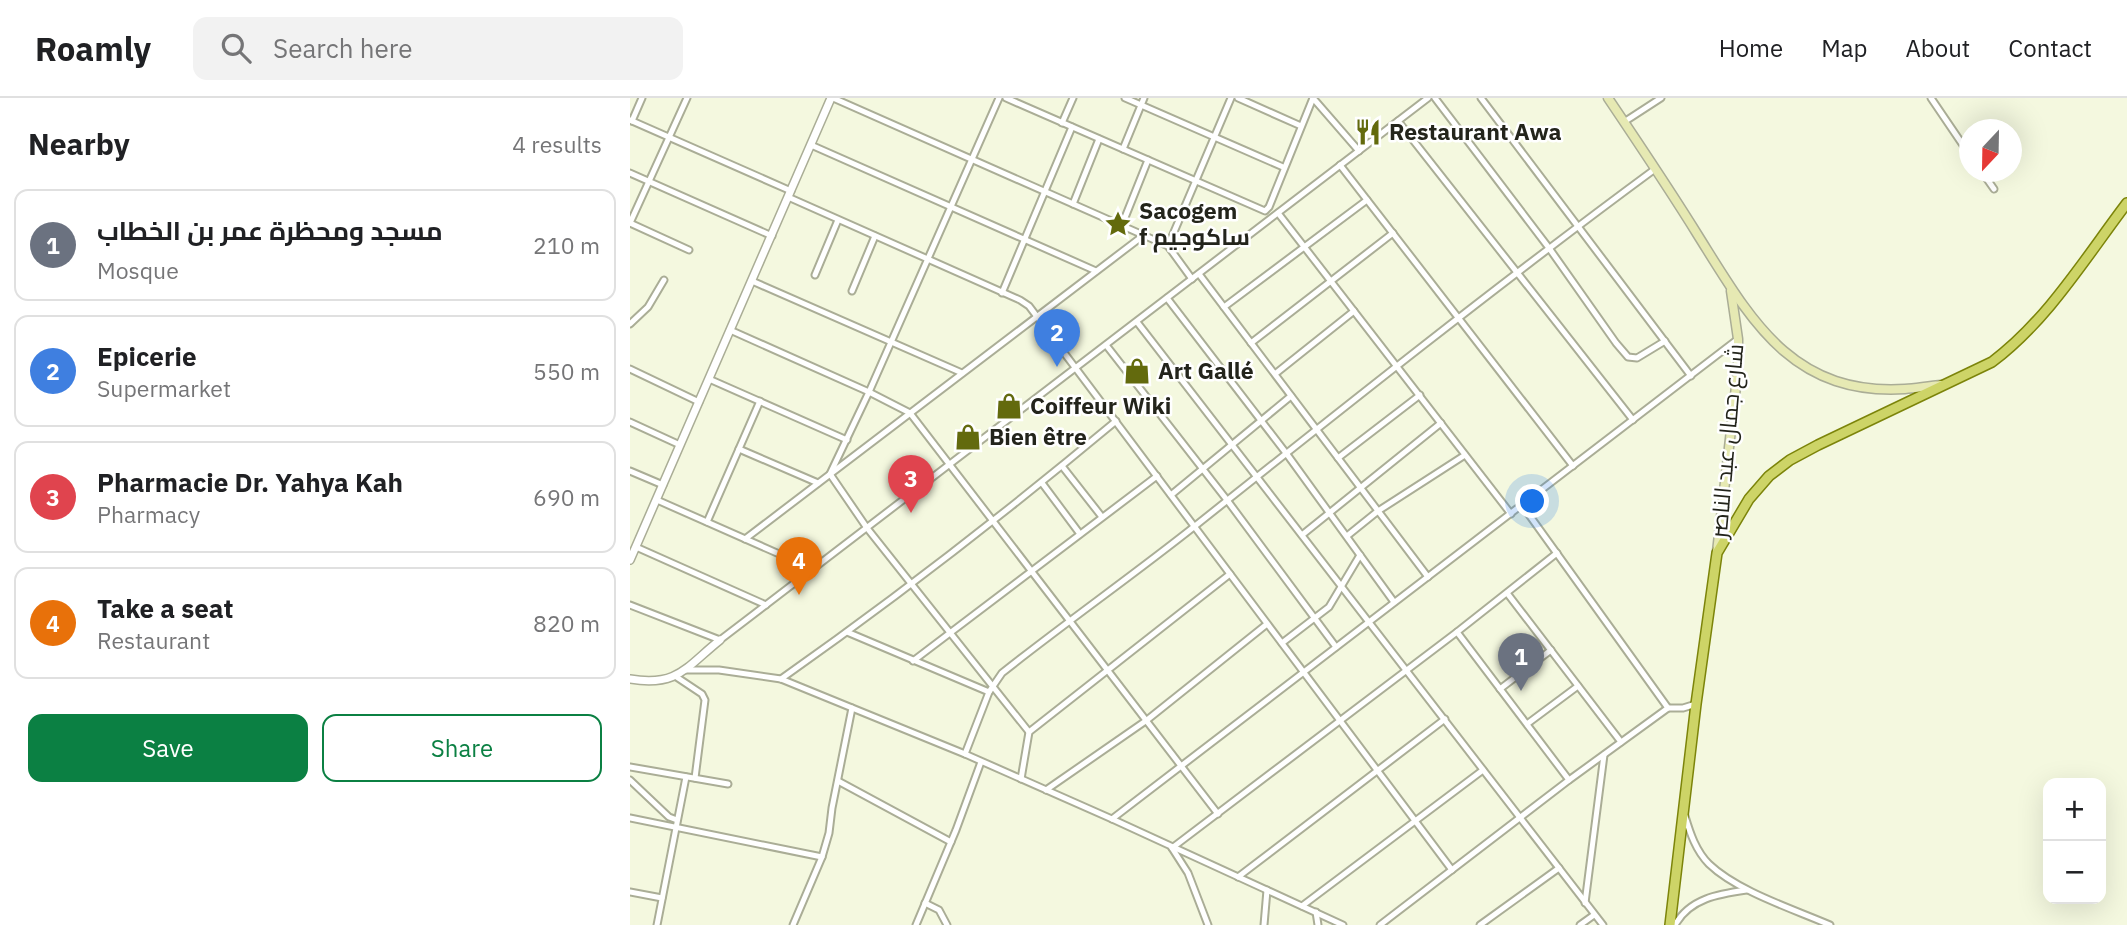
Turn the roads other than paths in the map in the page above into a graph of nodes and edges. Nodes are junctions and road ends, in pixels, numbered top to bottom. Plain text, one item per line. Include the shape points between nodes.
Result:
1 (642, 98) edge
2 (687, 98) edge
3 (832, 98) edge
4 (999, 98) edge
5 (1006, 98) edge
6 (1073, 98) edge
7 (1125, 98) edge
8 (1144, 98) edge
9 (1231, 98) edge
10 (1238, 98) edge
11 (1313, 98) edge
12 (1428, 98) edge
13 (1435, 98) edge
14 (1481, 98) edge
15 (1608, 98) edge
16 (1661, 98) edge
17 (1931, 98) edge
18 (1141, 105) junction
19 (631, 121) edge
20 (1398, 121) junction
21 (1624, 122) junction
22 (1062, 123) junction
23 (1301, 126) junction
24 (1072, 127) junction
25 (670, 138) junction
26 (1213, 138) junction
27 (1099, 139) junction
28 (1959, 139) edge
29 (811, 145) junction
30 (1123, 149) junction
31 (1359, 151) junction
32 (972, 159) junction
33 (1148, 160) junction
34 (1340, 165) junction
35 (1283, 167) junction
36 (1655, 169) junction
37 (630, 173) edge
38 (1195, 181) junction
39 (649, 182) junction
40 (1989, 182) edge
41 (1994, 189) dead end
42 (1045, 191) junction
43 (790, 194) junction
44 (1367, 200) junction
45 (2127, 203) edge
46 (1073, 204) junction
47 (950, 207) junction
48 (1278, 213) junction
49 (838, 219) junction
50 (630, 223) edge
51 (1122, 225) junction
52 (1579, 226) junction
53 (1392, 233) junction
54 (1144, 235) junction
55 (772, 236) junction
56 (875, 236) junction
57 (1024, 240) junction
58 (1168, 246) junction
59 (1305, 247) junction
60 (1549, 248) junction
61 (689, 250) dead end
62 (928, 259) junction
63 (1096, 271) junction
64 (1517, 273) junction
65 (1199, 274) junction
66 (815, 275) dead end
67 (1192, 279) junction
68 (664, 280) dead end
69 (752, 281) junction
70 (1331, 281) junction
71 (1730, 288) junction
72 (852, 291) dead end
73 (1002, 293) junction
74 (1167, 298) junction
75 (1224, 307) junction
76 (1354, 311) junction
77 (1037, 316) junction
78 (1459, 318) junction
79 (1137, 321) junction
80 (630, 324) edge
81 (730, 330) junction
82 (1738, 339) junction
83 (1665, 341) junction
84 (891, 342) junction
85 (1251, 343) junction
86 (1106, 345) junction
87 (1398, 366) junction
88 (630, 369) edge
89 (1076, 369) junction
90 (962, 373) junction
91 (1275, 374) junction
92 (1691, 376) junction
93 (709, 379) junction
94 (1947, 384) junction
95 (869, 392) junction
96 (1420, 395) junction
97 (1291, 396) junction
98 (760, 401) junction
99 (699, 402) junction
100 (910, 413) junction
101 (1633, 420) junction
102 (1116, 421) junction
103 (1261, 421) junction
104 (630, 422) edge
105 (1441, 423) junction
106 (1316, 429) junction
107 (847, 440) junction
108 (680, 444) junction
109 (1231, 444) junction
110 (739, 449) junction
111 (1286, 453) junction
112 (1465, 455) junction
113 (1338, 458) junction
114 (950, 464) junction
115 (1062, 466) junction
116 (1573, 466) junction
117 (1202, 468) junction
118 (630, 471) edge
119 (830, 474) junction
120 (1157, 476) junction
121 (1257, 477) junction
122 (818, 483) junction
123 (1042, 483) junction
124 (663, 485) junction
125 (1361, 488) junction
126 (1171, 495) junction
127 (656, 500) junction
128 (1227, 500) junction
129 (1522, 505) junction
130 (1378, 511) junction
131 (1329, 512) junction
132 (1511, 514) junction
133 (1102, 517) junction
134 (992, 520) junction
135 (707, 522) junction
136 (1195, 526) junction
137 (867, 527) junction
138 (1080, 534) junction
139 (1302, 535) junction
140 (1347, 536) junction
141 (745, 539) junction
142 (636, 547) junction
143 (1557, 553) junction
144 (1717, 553) junction
145 (1360, 555) junction
146 (630, 560) edge
147 (1032, 570) junction
148 (1230, 574) junction
149 (803, 577) junction
150 (1428, 577) junction
151 (912, 584) junction
152 (1341, 585) junction
153 (1507, 593) junction
154 (1394, 602) junction
155 (630, 605) edge
156 (766, 605) junction
157 (1315, 618) junction
158 (1071, 621) junction
159 (1369, 622) junction
160 (1267, 624) junction
161 (950, 631) junction
162 (847, 632) junction
163 (1457, 632) junction
164 (720, 640) junction
165 (1282, 643) junction
166 (1336, 647) junction
167 (1551, 650) junction
168 (913, 661) junction
169 (685, 670) junction
170 (1407, 670) junction
171 (1109, 671) junction
172 (1304, 672) junction
173 (674, 676) junction
174 (630, 679) edge
175 (781, 679) junction
176 (1578, 686) junction
177 (1500, 688) junction
178 (990, 689) junction
179 (1696, 704) junction
180 (852, 708) junction
181 (1668, 708) junction
182 (1445, 719) junction
183 (1147, 720) junction
184 (1340, 721) junction
185 (1527, 724) junction
186 (1029, 732) junction
187 (1620, 743) junction
188 (965, 754) junction
189 (1604, 755) junction
190 (981, 762) junction
191 (1182, 765) junction
192 (630, 767) edge
193 (1483, 770) junction
194 (1377, 771) junction
195 (686, 776) junction
196 (695, 778) junction
197 (1021, 779) junction
198 (630, 780) edge
199 (1569, 780) junction
200 (838, 781) junction
201 (728, 784) dead end
202 (1046, 790) junction
203 (1683, 810) junction
204 (1218, 814) junction
205 (630, 818) edge
206 (1520, 818) junction
207 (1112, 819) junction
208 (1414, 820) junction
209 (677, 823) junction
210 (951, 842) junction
211 (1172, 848) junction
212 (822, 857) junction
213 (1559, 869) junction
214 (1452, 870) junction
215 (1238, 877) junction
216 (1267, 890) junction
217 (1749, 890) junction
218 (630, 892) edge
219 (662, 898) junction
220 (925, 903) junction
221 (1585, 904) junction
222 (1302, 906) junction
223 (1315, 912) junction
224 (1594, 915) junction
225 (656, 925) edge
226 (793, 925) edge
227 (916, 925) edge
228 (947, 925) edge
229 (1208, 925) edge
230 (1265, 925) edge
231 (1318, 925) edge
232 (1343, 925) edge
233 (1381, 925) edge
234 (1480, 925) edge
235 (1580, 925) edge
236 (1603, 925) edge
237 (1672, 925) edge
238 (1829, 925) edge

1 - 19 street
2 - 25 street
3 - 29 street
3 - 32 street
4 - 32 street
5 - 22 street
6 - 22 street
7 - 18 street
8 - 18 street
9 - 26 street
10 - 23 street
11 - 23 street
11 - 31 street
12 - 20 street
13 - 60 street
14 - 52 street
15 - 21 main road, شارع جمال عبد الناصر
16 - 21 street
17 - 28 street
18 - 26 street
18 - 30 street
19 - 25 street
20 - 31 street
20 - 64 street
21 - 36 main road, شارع جمال عبد الناصر
22 - 24 street
23 - 35 street
24 - 27 street
24 - 42 street
25 - 39 street
25 - 43 street
26 - 35 street
26 - 38 street
27 - 30 street
27 - 46 street
29 - 43 street
29 - 47 street
30 - 33 street
31 - 34 street
32 - 42 street
32 - 47 street
33 - 38 street
33 - 51 street
34 - 44 street
34 - 48 street
35 - 38 street via 1265,211
36 - 52 street
36 - 71 main road, شارع جمال عبد الناصر
37 - 39 street
38 - 58 street
39 - 50 street
39 - 55 street
40 - 41 street
42 - 46 street
42 - 57 street
43 - 49 street
43 - 55 street
44 - 53 street
44 - 59 street
45 - 94 main road via 2013,347
46 - 51 street
47 - 57 street
47 - 62 street
48 - 59 street
48 - 65 street
49 - 56 street
49 - 66 street
50 - 61 street
51 - 54 street
52 - 60 street
52 - 83 street
53 - 70 street
53 - 78 street
54 - 58 street
54 - 63 street
55 - 69 street
56 - 62 street
56 - 72 street
57 - 63 street
57 - 73 street
58 - 67 street
59 - 70 street
59 - 75 street
60 - 64 street
60 - 83 street via 1628,357 1637,358
62 - 73 street
62 - 84 street
63 - 77 street
64 - 78 street
64 - 101 street
65 - 67 street
65 - 75 street
67 - 74 street
68 - 80 street via 648,307
69 - 81 street
69 - 84 street
70 - 76 street
70 - 85 street
71 - 82 main road, شارع جمال عبد الناصر
71 - 94 main road, شارع جمال عبد الناصر via 1782,350 1810,370 1876,389
73 - 77 street via 1029,306
74 - 79 street
74 - 103 street
75 - 85 street
76 - 87 street
76 - 91 street
77 - 89 street
77 - 90 street
78 - 87 street
78 - 116 street
79 - 86 street
79 - 109 street
81 - 93 street
81 - 95 street
82 - 92 street
82 - 144 main road, شارع جمال عبد الناصر via 1737,386
83 - 92 street
84 - 90 street
84 - 95 street
85 - 91 street
86 - 89 street
86 - 117 street
87 - 96 street
87 - 106 street
88 - 99 street
89 - 102 street
89 - 114 street
90 - 100 street
91 - 97 street
92 - 101 street
93 - 98 street
93 - 99 street
94 - 144 main road via 1790,460 1749,499
95 - 100 street
95 - 107 street
96 - 105 street
96 - 113 street
97 - 103 street
97 - 106 street
98 - 107 street
98 - 110 street
99 - 108 street
100 - 114 street
100 - 119 street
101 - 116 street
102 - 115 street
102 - 120 street
103 - 109 street
103 - 111 street
104 - 108 street
105 - 112 street
105 - 125 street
106 - 111 street
106 - 113 street
107 - 119 street
108 - 124 street
109 - 117 street
109 - 121 street
110 - 122 street
110 - 135 street
111 - 121 street
111 - 131 street
112 - 130 street
112 - 132 street
113 - 125 street
114 - 134 street
114 - 137 street
115 - 123 street
115 - 133 street
116 - 129 street
117 - 126 street
117 - 128 street
118 - 124 street
119 - 122 street
119 - 137 street
120 - 126 street
120 - 133 street
121 - 128 street
121 - 139 street
122 - 141 street
123 - 134 street
123 - 138 street
124 - 127 street
125 - 130 street
125 - 131 street
126 - 136 street
127 - 135 street
127 - 142 street
128 - 136 street
128 - 157 street
129 - 132 street
129 - 143 street
130 - 140 street
130 - 150 street
131 - 139 street
131 - 140 street
132 - 150 street
133 - 138 street
134 - 147 street
134 - 151 street
135 - 141 street
136 - 148 street
136 - 158 street
137 - 149 street
137 - 151 street
138 - 147 street
139 - 152 street
140 - 145 street
141 - 149 street via 786,557
142 - 146 street
142 - 156 street
143 - 153 street
143 - 181 street
144 - 179 main road
145 - 152 street
145 - 154 street
147 - 158 street
147 - 161 street
148 - 160 street
148 - 171 street
149 - 156 street
150 - 154 street
151 - 161 street
151 - 162 street
152 - 157 street via 1329,607
152 - 159 street
153 - 163 street
153 - 167 street
154 - 159 street
155 - 164 street
156 - 164 street
157 - 165 street
157 - 166 street
158 - 171 street
158 - 178 street via 1002,673
159 - 166 street
159 - 170 street
160 - 165 street
160 - 183 street
161 - 168 street
161 - 178 street
162 - 168 street
162 - 175 street
163 - 170 street
163 - 177 street
164 - 169 street
165 - 172 street
166 - 172 street
167 - 176 street
167 - 177 street
168 - 178 street
169 - 173 street
169 - 175 street
170 - 182 street
170 - 184 street
171 - 183 street
171 - 186 street
172 - 184 street
172 - 191 street
173 - 174 street via 660,681
173 - 196 street via 705,700
175 - 180 street
176 - 185 street
176 - 187 street
177 - 185 street
178 - 186 street
178 - 188 street
179 - 181 street
179 - 203 main road
180 - 188 street
180 - 200 street
181 - 187 street
182 - 193 street
182 - 194 street
183 - 191 street
183 - 202 street
184 - 194 street
184 - 204 street
185 - 199 street
186 - 197 street
187 - 189 street
188 - 190 street
189 - 199 street
189 - 221 street
190 - 197 street
190 - 210 street
191 - 204 street
191 - 207 street
192 - 195 street
193 - 206 street
193 - 208 street
194 - 208 street
194 - 215 street
195 - 196 street
195 - 209 street
196 - 201 street
197 - 202 street
198 - 209 street
199 - 206 street
200 - 210 street
200 - 212 street
202 - 207 street
203 - 217 street via 1694,842 1709,863
203 - 237 main road
204 - 211 street
205 - 209 street
206 - 213 street
206 - 214 street
207 - 211 street
208 - 214 street
208 - 222 street
209 - 212 street
209 - 219 street
210 - 220 street
211 - 215 street
211 - 229 street via 1191,879
212 - 226 street
213 - 221 street
213 - 234 street
214 - 233 street
215 - 216 street
216 - 222 street
216 - 230 street
217 - 237 street via 1702,900
217 - 238 street
218 - 219 street
219 - 225 street
220 - 227 street
220 - 228 street via 939,910
221 - 224 street
222 - 223 street
223 - 231 street
223 - 232 street
224 - 235 street
224 - 236 street

